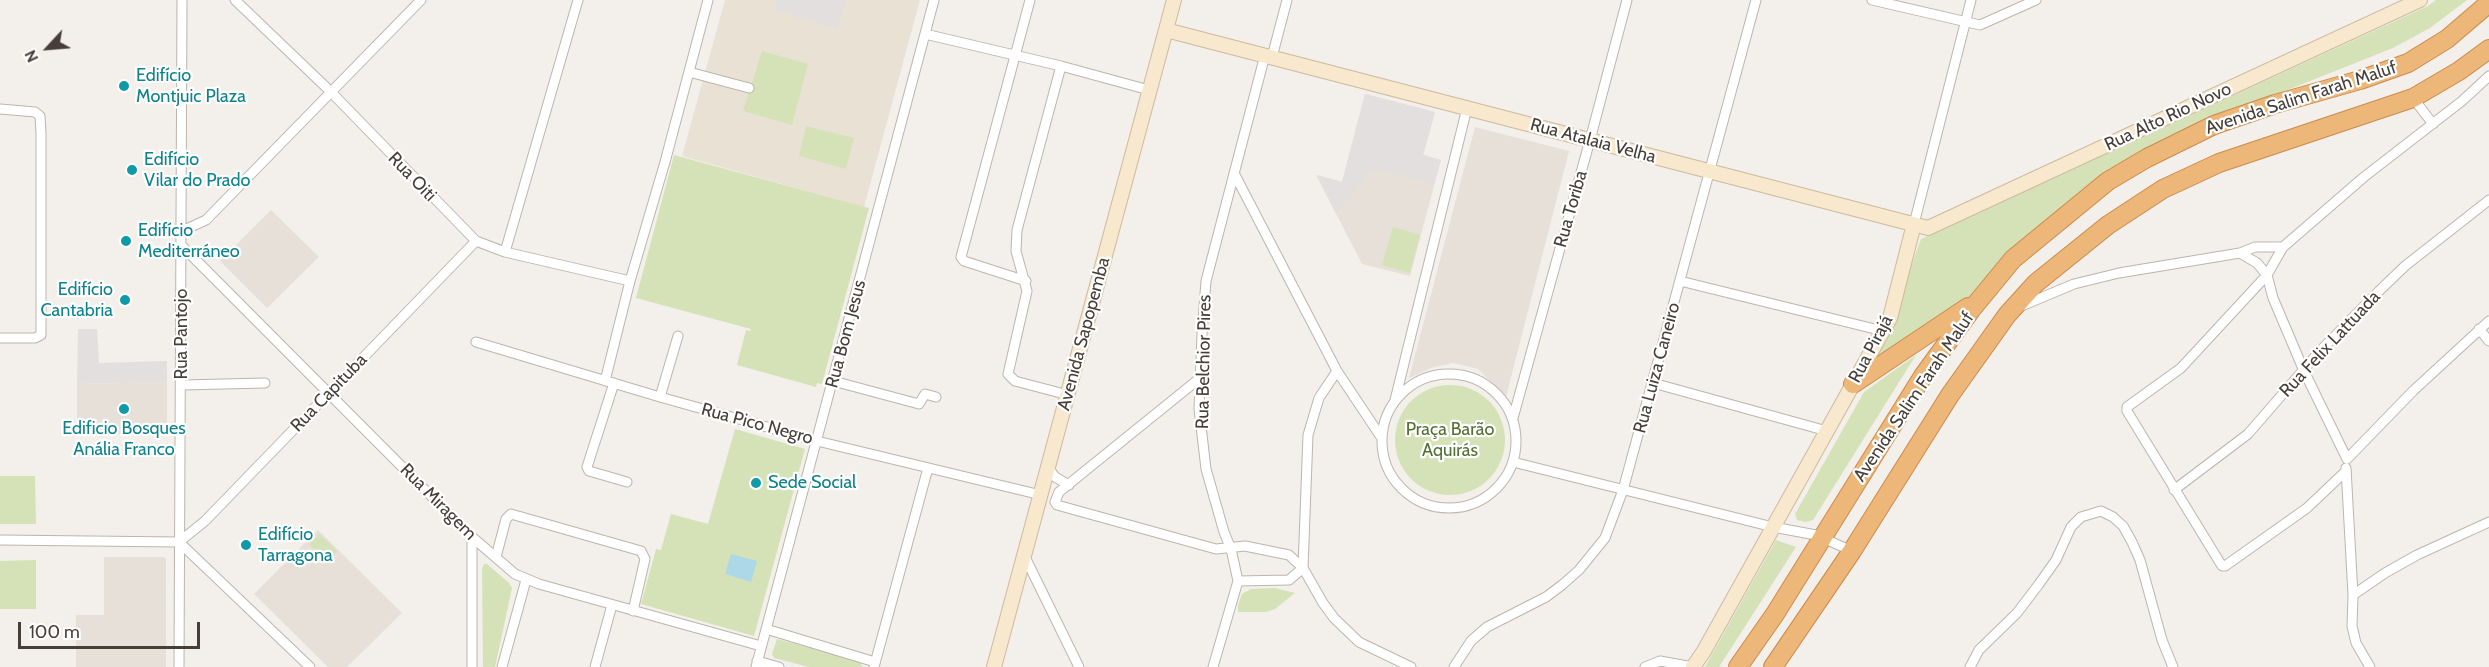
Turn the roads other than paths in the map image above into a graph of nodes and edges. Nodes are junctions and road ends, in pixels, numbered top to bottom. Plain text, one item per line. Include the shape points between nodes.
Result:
1 (182, 0) edge
2 (235, 0) edge
3 (421, 0) edge
4 (578, 0) edge
5 (708, 0) edge
6 (934, 0) edge
7 (1030, 0) edge
8 (1174, 0) edge
9 (1287, 0) edge
10 (1627, 0) edge
11 (1756, 0) edge
12 (1872, 0) edge
13 (1971, 0) edge
14 (2036, 0) edge
15 (2420, 0) edge
16 (2489, 3) edge
17 (1965, 23) junction
18 (1166, 30) junction
19 (925, 34) junction
20 (2489, 49) edge
21 (1014, 55) junction
22 (1268, 56) junction
23 (1061, 66) junction
24 (689, 72) junction
25 (2489, 76) edge
26 (749, 88) dead end
27 (1149, 90) junction
28 (330, 92) junction
29 (2413, 98) junction
30 (1467, 108) junction
31 (0, 109) edge
32 (2433, 124) junction
33 (1590, 140) junction
34 (1710, 171) junction
35 (1234, 172) junction
36 (2489, 201) edge
37 (1914, 224) junction
38 (182, 231) junction
39 (476, 241) junction
40 (182, 246) junction
41 (2283, 247) junction
42 (505, 252) junction
43 (2240, 253) junction
44 (2267, 275) junction
45 (630, 281) junction
46 (1026, 281) junction
47 (1680, 281) junction
48 (1980, 300) junction
49 (2012, 310) junction
50 (2489, 321) edge
51 (2479, 329) junction
52 (1883, 331) junction
53 (678, 336) dead end
54 (0, 338) edge
55 (2489, 341) edge
56 (476, 342) dead end
57 (2304, 370) junction
58 (1337, 371) junction
59 (1200, 378) junction
60 (833, 381) junction
61 (610, 382) junction
62 (265, 383) dead end
63 (1653, 383) junction
64 (1853, 384) junction
65 (182, 385) junction
66 (329, 393) junction
67 (1068, 395) junction
68 (660, 397) junction
69 (936, 397) dead end
70 (1395, 400) junction
71 (1513, 418) junction
72 (1827, 431) junction
73 (1381, 437) junction
74 (817, 441) junction
75 (2347, 459) junction
76 (1514, 462) junction
77 (1048, 467) junction
78 (928, 468) junction
79 (2346, 471) junction
80 (627, 482) dead end
81 (1069, 485) junction
82 (1623, 490) junction
83 (2174, 490) junction
84 (1041, 495) junction
85 (2489, 522) edge
86 (1773, 527) junction
87 (472, 537) junction
88 (1822, 538) junction
89 (0, 540) edge
90 (179, 542) junction
91 (1231, 549) junction
92 (1852, 551) junction
93 (1024, 555) junction
94 (496, 557) junction
95 (1302, 568) junction
96 (526, 580) junction
97 (1238, 581) junction
98 (2353, 595) junction
99 (612, 605) junction
100 (633, 611) junction
101 (766, 629) junction
102 (761, 646) junction
103 (757, 664) edge
104 (875, 665) edge
105 (179, 667) edge
106 (310, 667) edge
107 (472, 667) edge
108 (502, 667) edge
109 (595, 667) edge
110 (779, 667) edge
111 (994, 667) edge
112 (1079, 667) edge
113 (1213, 667) edge
114 (1411, 667) edge
115 (1454, 667) edge
116 (1646, 667) edge
117 (1693, 667) edge
118 (1738, 667) edge
119 (1773, 667) edge
120 (1970, 667) edge
121 (2174, 667) edge
122 (2370, 667) edge

1 - 38 street, Rua Pantojo
2 - 28 street, Rua Oiti
3 - 28 street
4 - 42 street
5 - 24 street
6 - 19 street, Rua Bom Jesus
7 - 21 street
8 - 18 street, Avenida Sapopemba
9 - 22 street
10 - 33 street, Rua Toriba
11 - 34 street, Rua Luiza Caneiro
12 - 17 street
13 - 17 street, Rua Pirajá
14 - 17 street via 1985,25
15 - 37 street, Rua Alto Rio Novo via 1931,228
16 - 48 highway, Avenida Salim Farah Maluf via 2448,39 2408,63 2214,125 2147,158 2108,181 2052,225 2013,259
17 - 37 street, Rua Pirajá
18 - 22 street, Rua Atalaia Velha
18 - 27 street, Avenida Sapopemba
19 - 21 street
19 - 60 street, Rua Bom Jesus
20 - 29 highway, Avenida Salim Farah Maluf
21 - 23 street
21 - 46 street via 961,256 964,261
22 - 30 street, Rua Atalaia Velha
22 - 35 street, Rua Belchior Pires
23 - 27 street
23 - 46 street via 1015,241
24 - 26 street
24 - 45 street
25 - 32 street
27 - 67 street, Avenida Sapopemba
28 - 38 street via 206,220
28 - 39 street, Rua Oiti
29 - 32 street
29 - 49 highway, Avenida Salim Farah Maluf via 2229,159 2163,189 2108,225 2036,283
30 - 33 street, Rua Atalaia Velha
30 - 70 street
31 - 54 street via 37,113 41,121 41,156 40,335
32 - 41 street
33 - 34 street, Rua Atalaia Velha
33 - 71 street, Rua Toriba
34 - 37 street, Rua Atalaia Velha
34 - 47 street, Rua Luiza Caneiro
35 - 58 street
35 - 59 street, Rua Belchior Pires via 1206,281
36 - 57 street, Rua Felix Lattuada via 2405,266
37 - 52 street, Rua Pirajá via 1890,318
38 - 40 street, Rua Pantojo
39 - 42 street, Rua Oiti
39 - 66 street, Rua Capituba
40 - 65 street, Rua Pantojo
40 - 66 street, Rua Miragem
41 - 43 street via 2255,247
41 - 44 street
42 - 45 street, Rua Oiti
43 - 44 street via 2257,262
43 - 49 street via 2120,273
44 - 57 street
44 - 83 street via 2181,368 2128,406 2127,411
45 - 61 street
46 - 67 street via 1025,304 1008,374 1015,381
47 - 52 street
47 - 63 street, Rua Luiza Caneiro
48 - 64 highway
48 - 88 highway, Avenida Salim Farah Maluf via 1923,376
49 - 92 highway, Avenida Salim Farah Maluf via 1950,395
50 - 51 street
51 - 55 street
51 - 75 street
52 - 64 street, Rua Pirajá
53 - 68 street
56 - 61 street, Rua Pico Negro
57 - 75 street
57 - 83 street, Rua Felix Lattuada via 2248,434
58 - 73 street
58 - 95 street via 1319,398 1308,435
59 - 81 street
59 - 91 street, Rua Belchior Pires via 1199,409 1206,469
60 - 69 street via 919,404 925,394
60 - 74 street, Rua Bom Jesus
61 - 68 street, Rua Pico Negro
61 - 80 street via 587,467 589,471
62 - 65 street
63 - 72 street
63 - 82 street, Rua Luiza Caneiro
64 - 72 street, Rua Pirajá
65 - 90 street, Rua Pantojo
66 - 87 street, Rua Miragem
66 - 90 street, Rua Capituba via 205,521
67 - 77 street, Avenida Sapopemba
68 - 74 street, Rua Pico Negro
70 - 71 street via 1410,385 1428,376 1469,376 1488,385 1503,399
70 - 73 street via 1385,417
71 - 76 street via 1517,440
72 - 86 street, Rua Pirajá
73 - 76 street via 1383,457 1392,477 1407,493 1426,504 1447,508 1468,506 1488,496 1504,481
74 - 78 street, Rua Pico Negro
74 - 101 street, Rua Bom Jesus
75 - 79 street
76 - 82 street
77 - 81 street via 1055,477
77 - 84 street, Avenida Sapopemba
78 - 84 street, Rua Pico Negro
78 - 104 street
79 - 83 street via 2307,508 2225,566
79 - 98 street
81 - 91 street via 1056,496 1056,503 1063,507 1188,543
82 - 86 street
82 - 115 street, Rua Luiza Caneiro via 1605,538 1579,570 1546,597 1487,627 1471,641
84 - 93 street, Avenida Sapopemba
85 - 98 street via 2417,555
86 - 88 street
86 - 117 street, Rua Pirajá
87 - 94 street, Rua Miragem
87 - 107 street
88 - 92 street
88 - 118 highway, Avenida Salim Farah Maluf
89 - 90 street
90 - 105 street, Rua Pantojo
90 - 106 street
91 - 95 street via 1245,546 1289,555
91 - 97 street, Rua Belchior Pires
92 - 119 highway, Avenida Salim Farah Maluf
93 - 111 street, Avenida Sapopemba
93 - 112 street
94 - 96 street, Rua Miragem
94 - 100 street via 511,513 641,551 645,559
95 - 97 street via 1289,580
95 - 114 street via 1323,603 1359,642
96 - 99 street, Rua Miragem
96 - 108 street
97 - 113 street, Rua Belchior Pires
98 - 122 street via 2355,643
99 - 100 street, Rua Miragem
99 - 109 street
100 - 102 street, Rua Miragem
101 - 102 street, Rua Bom Jesus
101 - 104 street
102 - 103 street, Rua Bom Jesus
103 - 110 street
116 - 117 street via 1660,662
120 - 121 street via 1979,650 2017,613 2045,576 2071,527 2081,517 2101,511 2113,517 2132,542

